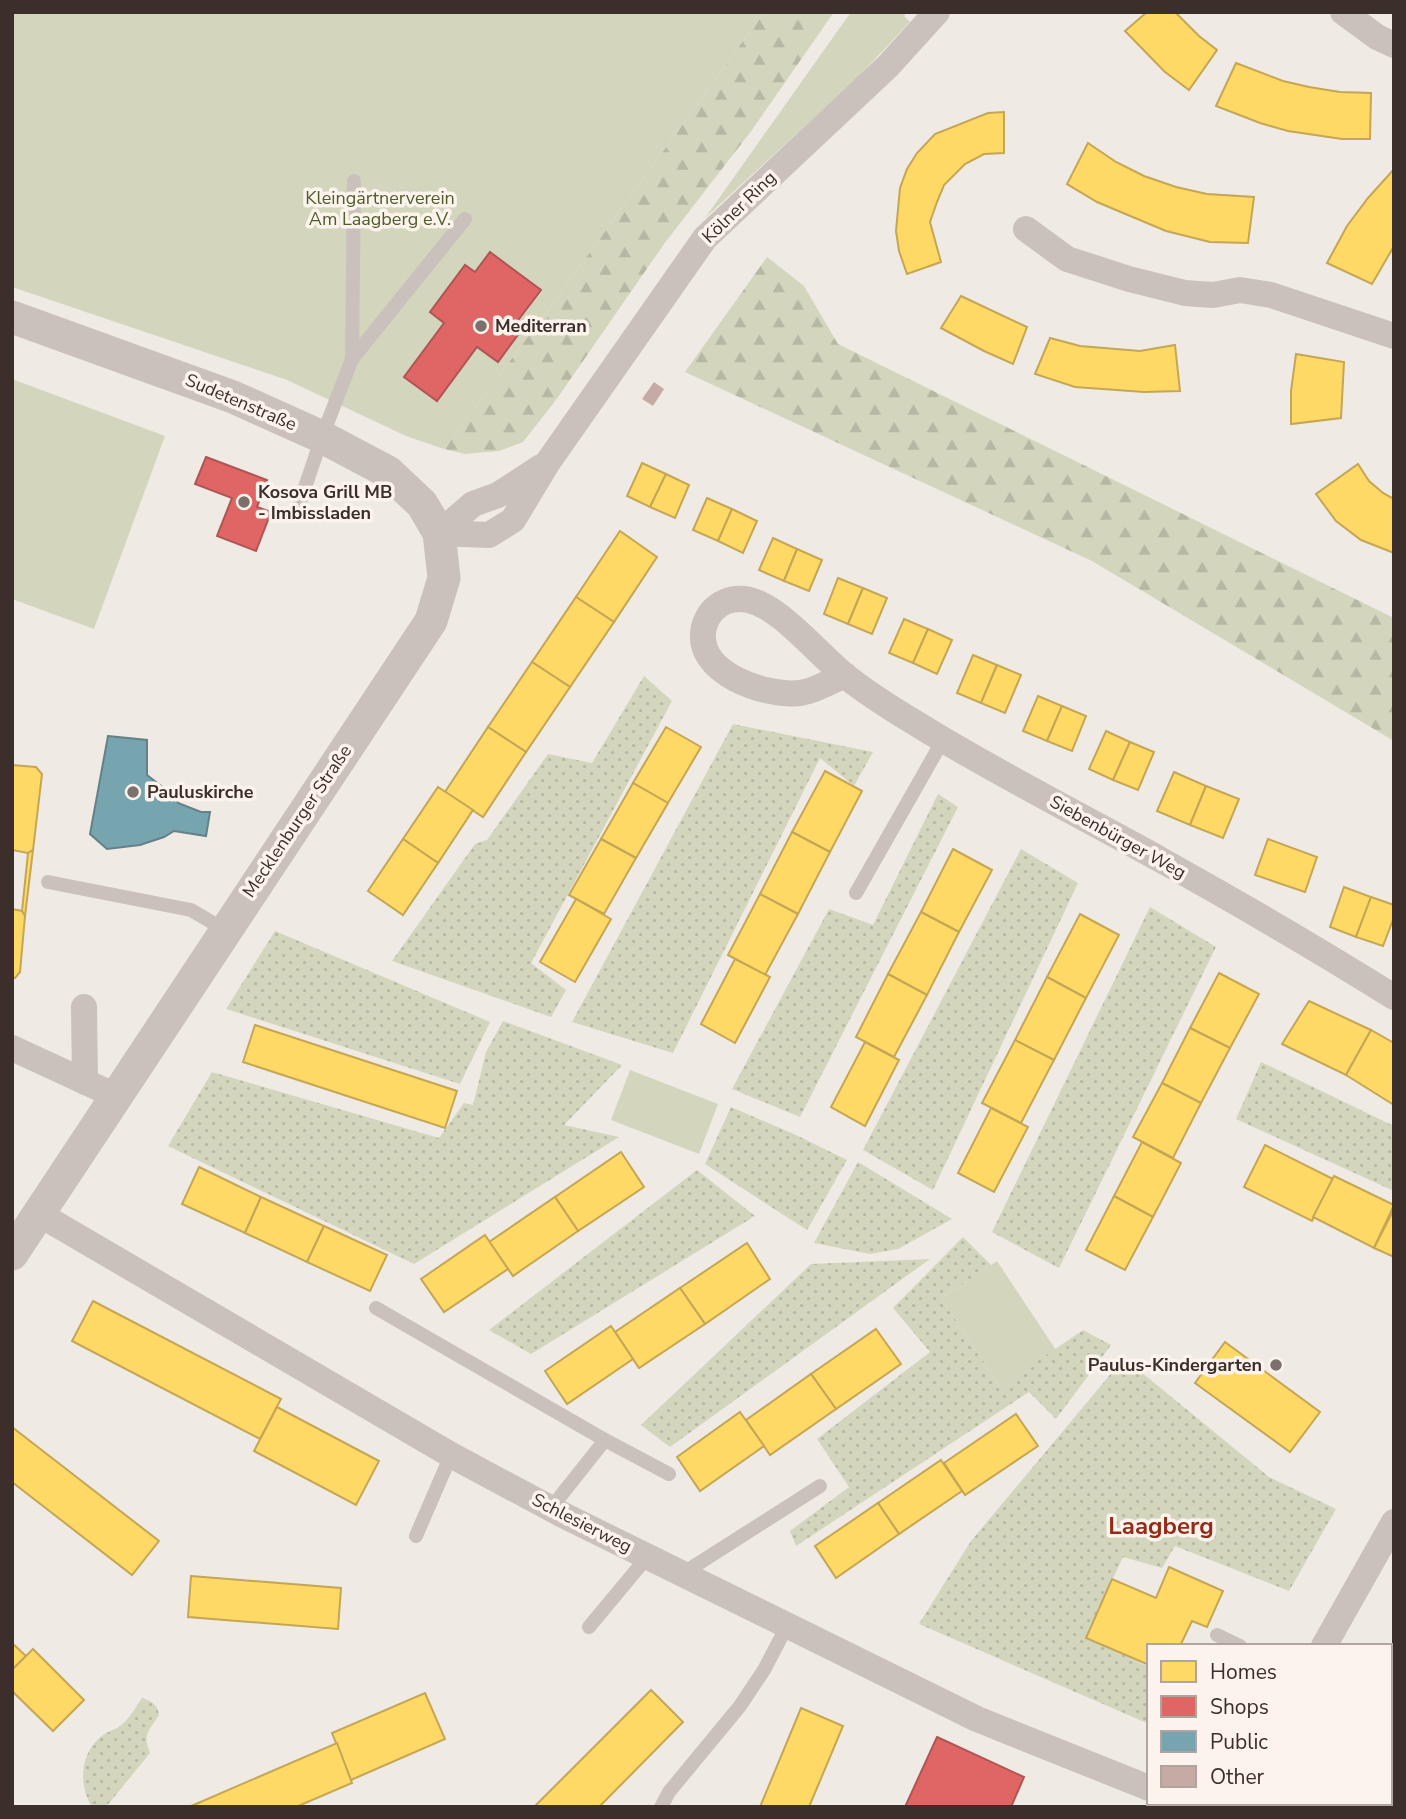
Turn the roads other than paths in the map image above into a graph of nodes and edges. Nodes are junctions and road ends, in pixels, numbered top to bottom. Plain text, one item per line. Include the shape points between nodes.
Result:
1 (937, 12) edge
2 (1343, 12) edge
3 (1394, 45) edge
4 (354, 181) dead end
5 (465, 219) dead end
6 (1027, 229) dead end
7 (12, 317) edge
8 (1394, 336) edge
9 (352, 359) junction
10 (322, 437) junction
11 (297, 511) dead end
12 (439, 533) junction
13 (845, 676) junction
14 (943, 740) junction
15 (48, 882) dead end
16 (856, 893) dead end
17 (225, 930) junction
18 (1394, 997) edge
19 (84, 1007) dead end
20 (12, 1048) edge
21 (85, 1082) junction
22 (116, 1096) junction
23 (39, 1214) junction
24 (12, 1254) edge
25 (376, 1307) dead end
26 (605, 1440) junction
27 (450, 1455) junction
28 (669, 1474) dead end
29 (820, 1486) dead end
30 (551, 1508) junction
31 (1394, 1522) edge
32 (416, 1536) dead end
33 (649, 1556) junction
34 (682, 1574) junction
35 (787, 1626) junction
36 (589, 1628) dead end
37 (1217, 1635) dead end
38 (1236, 1644) edge
39 (1325, 1644) edge
40 (1147, 1787) edge
41 (661, 1807) edge

1 - 12 street, Kölner Ring via 888,66 705,238 548,461 498,495 473,503
2 - 3 street
4 - 9 lane
5 - 9 lane
6 - 8 street via 1067,259 1129,279 1185,293 1213,295 1240,290 1271,295
7 - 10 street, Sudetenstraße via 211,388
9 - 10 lane
10 - 11 lane
10 - 12 street, Sudetenstraße via 388,472 422,504
12 - 17 street, Mecklenburger Straße via 444,578 431,621
13 - 13 street, Siebenbürger Weg via 769,608 750,599 717,605 704,629 713,661 745,685 802,693
13 - 14 street, Siebenbürger Weg
14 - 16 lane
14 - 18 street, Siebenbürger Weg via 1260,915
15 - 17 lane via 191,910
17 - 22 street, Mecklenburger Straße
19 - 21 street
20 - 21 street
21 - 22 street
22 - 23 street, Mecklenburger Straße
23 - 24 street, Mecklenburger Straße
23 - 27 street, Schlesierweg
25 - 26 lane
26 - 28 lane
26 - 30 lane
27 - 30 street, Schlesierweg
27 - 32 lane
29 - 34 lane
30 - 33 street, Schlesierweg
31 - 39 street
33 - 34 street, Schlesierweg
33 - 36 lane
34 - 35 street, Schlesierweg
35 - 40 street, Schlesierweg via 977,1719
35 - 41 lane via 740,1706
37 - 38 lane

